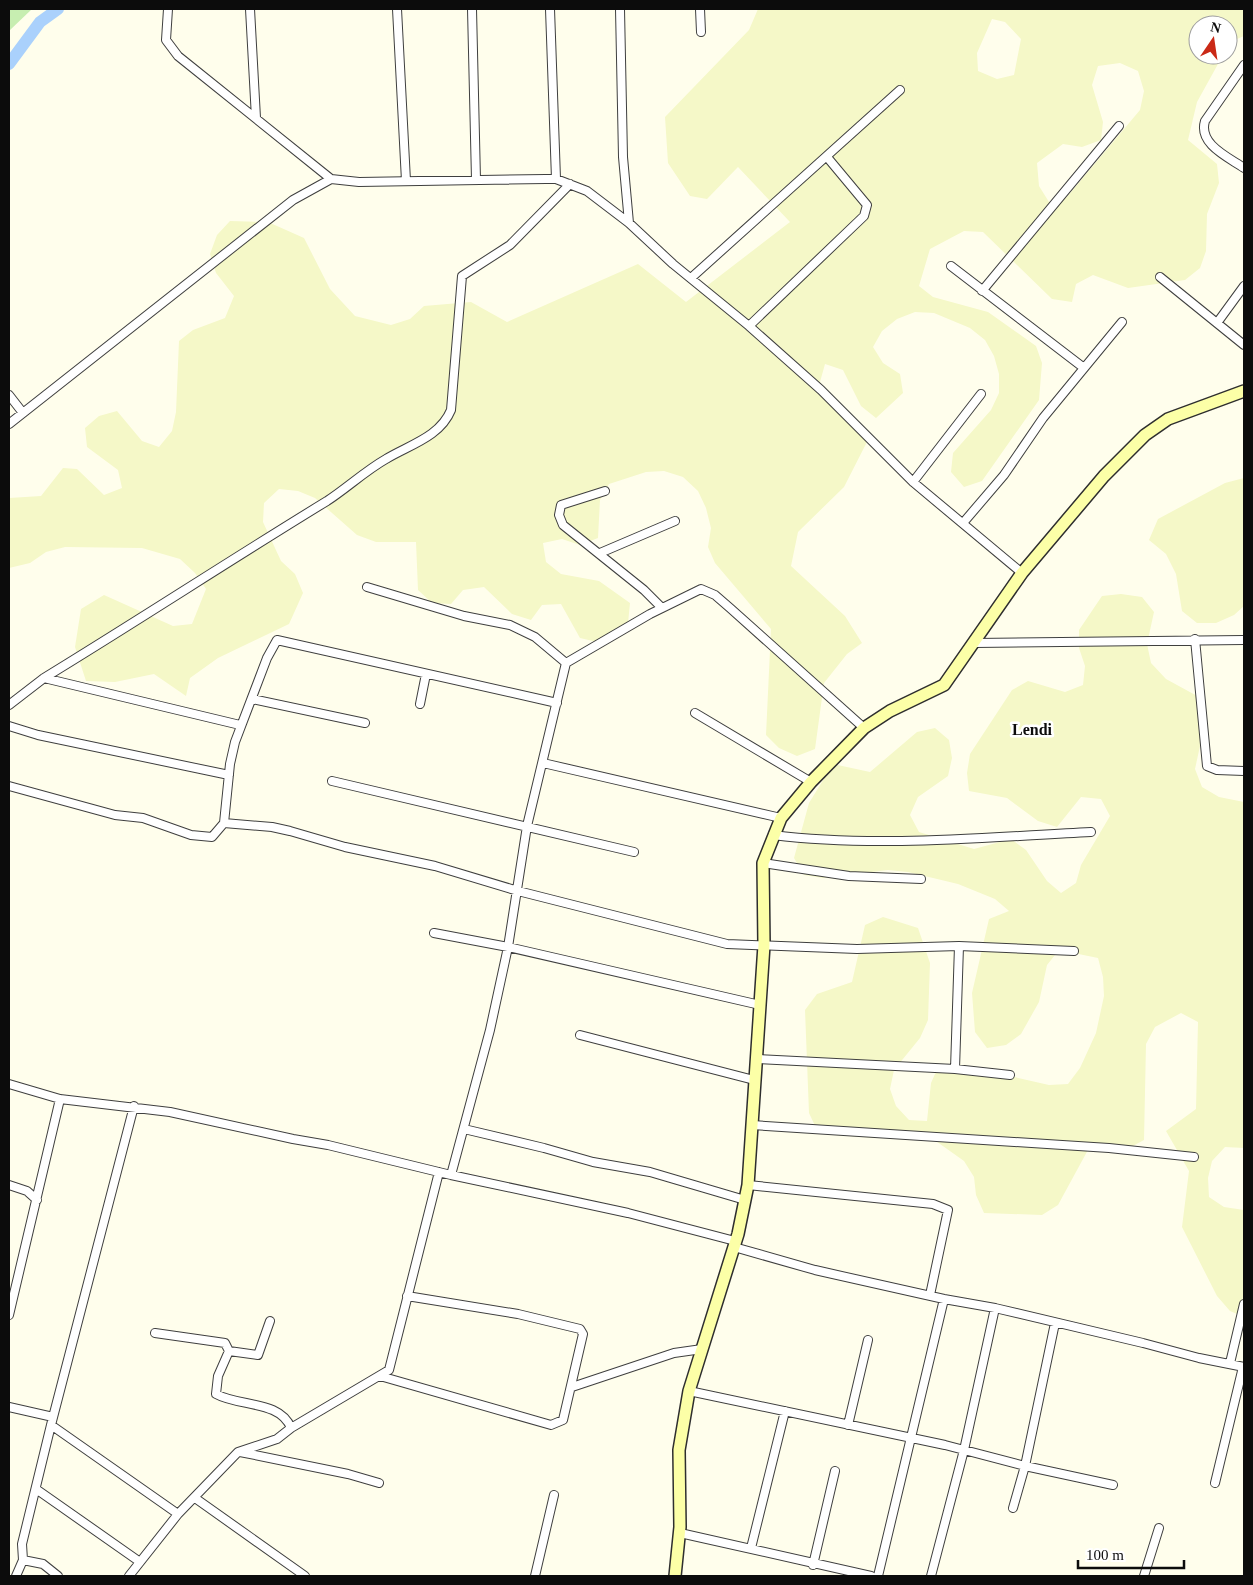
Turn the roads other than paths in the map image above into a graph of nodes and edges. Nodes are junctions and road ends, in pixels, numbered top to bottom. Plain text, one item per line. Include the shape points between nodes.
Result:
1 (168, 9) edge
2 (250, 9) edge
3 (397, 9) edge
4 (472, 9) edge
5 (550, 9) edge
6 (620, 9) edge
7 (700, 9) edge
8 (701, 32) dead end
9 (1244, 65) edge
10 (900, 90) dead end
11 (256, 118) junction
12 (1120, 126) dead end
13 (827, 157) junction
14 (1244, 167) edge
15 (331, 179) junction
16 (476, 180) junction
17 (556, 180) junction
18 (406, 181) junction
19 (570, 184) junction
20 (629, 223) junction
21 (951, 266) dead end
22 (1160, 277) dead end
23 (691, 278) junction
24 (1244, 286) edge
25 (982, 290) junction
26 (1122, 322) dead end
27 (1217, 323) junction
28 (750, 326) junction
29 (1244, 345) edge
30 (1084, 368) junction
31 (1244, 391) edge
32 (981, 394) dead end
33 (9, 396) edge
34 (22, 413) junction
35 (9, 424) edge
36 (913, 482) junction
37 (605, 490) dead end
38 (675, 521) dead end
39 (963, 523) junction
40 (600, 553) junction
41 (1022, 573) junction
42 (366, 587) dead end
43 (662, 608) junction
44 (1195, 639) junction
45 (1244, 640) edge
46 (975, 643) junction
47 (566, 663) junction
48 (426, 674) junction
49 (44, 678) junction
50 (252, 700) junction
51 (558, 703) junction
52 (420, 704) dead end
53 (9, 705) edge
54 (695, 713) dead end
55 (365, 723) dead end
56 (240, 725) junction
57 (9, 726) edge
58 (864, 728) junction
59 (543, 762) junction
60 (1244, 771) edge
61 (229, 775) junction
62 (332, 782) dead end
63 (811, 782) junction
64 (9, 786) edge
65 (781, 818) junction
66 (224, 823) junction
67 (527, 826) junction
68 (1091, 832) dead end
69 (773, 836) junction
70 (634, 852) dead end
71 (764, 863) junction
72 (921, 879) dead end
73 (518, 891) junction
74 (434, 933) dead end
75 (764, 945) junction
76 (959, 946) junction
77 (508, 948) junction
78 (1074, 951) dead end
79 (760, 1005) junction
80 (580, 1035) dead end
81 (757, 1059) junction
82 (955, 1069) junction
83 (1010, 1074) dead end
84 (754, 1080) junction
85 (9, 1084) edge
86 (60, 1099) junction
87 (134, 1106) junction
88 (752, 1126) junction
89 (464, 1129) junction
90 (1194, 1157) dead end
91 (439, 1172) junction
92 (451, 1175) junction
93 (9, 1185) edge
94 (748, 1185) junction
95 (37, 1200) junction
96 (744, 1200) junction
97 (734, 1244) junction
98 (407, 1296) junction
99 (930, 1296) junction
100 (944, 1299) junction
101 (1244, 1304) edge
102 (995, 1308) junction
103 (9, 1315) edge
104 (270, 1321) dead end
105 (1055, 1323) junction
106 (155, 1333) dead end
107 (868, 1340) dead end
108 (702, 1349) junction
109 (229, 1351) junction
110 (1230, 1363) junction
111 (1244, 1367) edge
112 (380, 1376) junction
113 (572, 1387) junction
114 (689, 1391) junction
115 (9, 1407) edge
116 (785, 1411) junction
117 (52, 1421) junction
118 (848, 1425) junction
119 (290, 1428) junction
120 (911, 1438) junction
121 (964, 1450) junction
122 (238, 1452) junction
123 (1025, 1466) junction
124 (835, 1471) dead end
125 (380, 1483) dead end
126 (1214, 1483) dead end
127 (1113, 1485) dead end
128 (36, 1489) junction
129 (554, 1495) dead end
130 (195, 1498) junction
131 (1013, 1508) dead end
132 (178, 1514) junction
133 (1159, 1528) dead end
134 (680, 1533) junction
135 (751, 1548) junction
136 (23, 1560) junction
137 (140, 1562) junction
138 (813, 1565) junction
139 (16, 1576) edge
140 (58, 1576) edge
141 (129, 1576) edge
142 (305, 1576) edge
143 (535, 1576) edge
144 (675, 1576) edge
145 (871, 1576) edge
146 (878, 1576) edge
147 (931, 1576) edge
148 (1144, 1576) edge

1 - 11 street via 166,33 170,47
2 - 11 street
3 - 18 street
4 - 16 street
5 - 17 street
6 - 20 street via 623,157
7 - 8 street
9 - 14 street via 1202,129 1207,141
10 - 13 street
11 - 15 street
12 - 25 street
13 - 23 street
13 - 28 street via 867,204 864,216
15 - 18 street
15 - 34 street via 293,200
16 - 17 street
16 - 18 street
17 - 19 street
19 - 20 street via 587,190
19 - 49 street via 510,245 462,276 451,410 441,427
20 - 23 street
21 - 25 street
22 - 27 street
23 - 28 street
24 - 27 street
25 - 30 street
26 - 30 street
27 - 29 street
28 - 36 street via 821,390
30 - 39 street via 1030,435 1004,475
31 - 41 main road via 1168,418 1145,434 1104,476
32 - 36 street
33 - 34 street
34 - 35 street
36 - 39 street
37 - 40 street via 567,502 559,509 563,525
38 - 40 street
39 - 41 street
40 - 43 street
41 - 46 main road
42 - 47 street via 464,616 510,624 535,637
43 - 47 street
43 - 58 street via 701,589 715,595
44 - 45 street
44 - 46 street
44 - 60 street via 1207,766 1217,770
46 - 58 main road via 944,685 890,711
47 - 51 street
48 - 50 street via 277,640
48 - 51 street
48 - 52 street
49 - 53 street
49 - 56 street
50 - 55 street
50 - 56 street
51 - 59 street
54 - 63 street
56 - 61 street
57 - 61 street
58 - 63 main road
59 - 65 street
59 - 67 street
61 - 66 street
62 - 67 street
63 - 65 main road
64 - 66 street via 115,815 143,818 191,835 212,837
65 - 69 main road
66 - 73 street via 290,831 345,847 435,866
67 - 70 street
67 - 73 street
68 - 69 street via 844,841
69 - 71 main road
71 - 72 street via 848,876
71 - 75 main road
73 - 75 street via 727,944
73 - 77 street
74 - 77 street
75 - 76 street via 857,949
75 - 79 main road
76 - 78 street
76 - 82 street
77 - 79 street
77 - 89 street
79 - 81 main road
80 - 84 street
81 - 82 street
81 - 84 main road
82 - 83 street
84 - 88 main road
85 - 86 street
86 - 87 street
86 - 95 street
87 - 91 street via 328,1144
87 - 117 street
88 - 90 street via 1102,1147
88 - 94 main road
89 - 92 street
89 - 96 street via 593,1162 650,1172
91 - 92 street
91 - 98 street
92 - 97 street via 628,1214
93 - 95 street via 27,1191
94 - 96 main road
94 - 99 street via 933,1204 948,1210
95 - 103 street
96 - 97 main road
97 - 99 street via 815,1270
97 - 108 main road
98 - 112 street via 392,1362
98 - 113 street via 518,1314 580,1329 583,1334
99 - 100 street
100 - 102 street
100 - 120 street
101 - 110 street
102 - 105 street
102 - 121 street
104 - 109 street via 258,1355
105 - 110 street
105 - 123 street
106 - 109 street via 221,1341
107 - 118 street
108 - 113 street via 674,1352
108 - 114 main road
109 - 119 street via 218,1376 216,1394 270,1408 287,1418
110 - 111 street
111 - 126 street
112 - 113 street via 552,1425 563,1420
112 - 119 street
114 - 116 street
114 - 134 main road via 679,1450
115 - 117 street
116 - 118 street
116 - 135 street
117 - 128 street
117 - 132 street
118 - 120 street
119 - 122 street via 276,1439
120 - 121 street
120 - 146 street
121 - 123 street
121 - 147 street
122 - 125 street
122 - 130 street
123 - 127 street
123 - 131 street
124 - 138 street
128 - 136 street via 22,1544
128 - 137 street
129 - 143 street
130 - 132 street
130 - 142 street
132 - 137 street
133 - 148 street
134 - 135 street
134 - 144 main road
135 - 138 street
136 - 139 street
136 - 140 street via 43,1564
137 - 141 street
138 - 145 street

